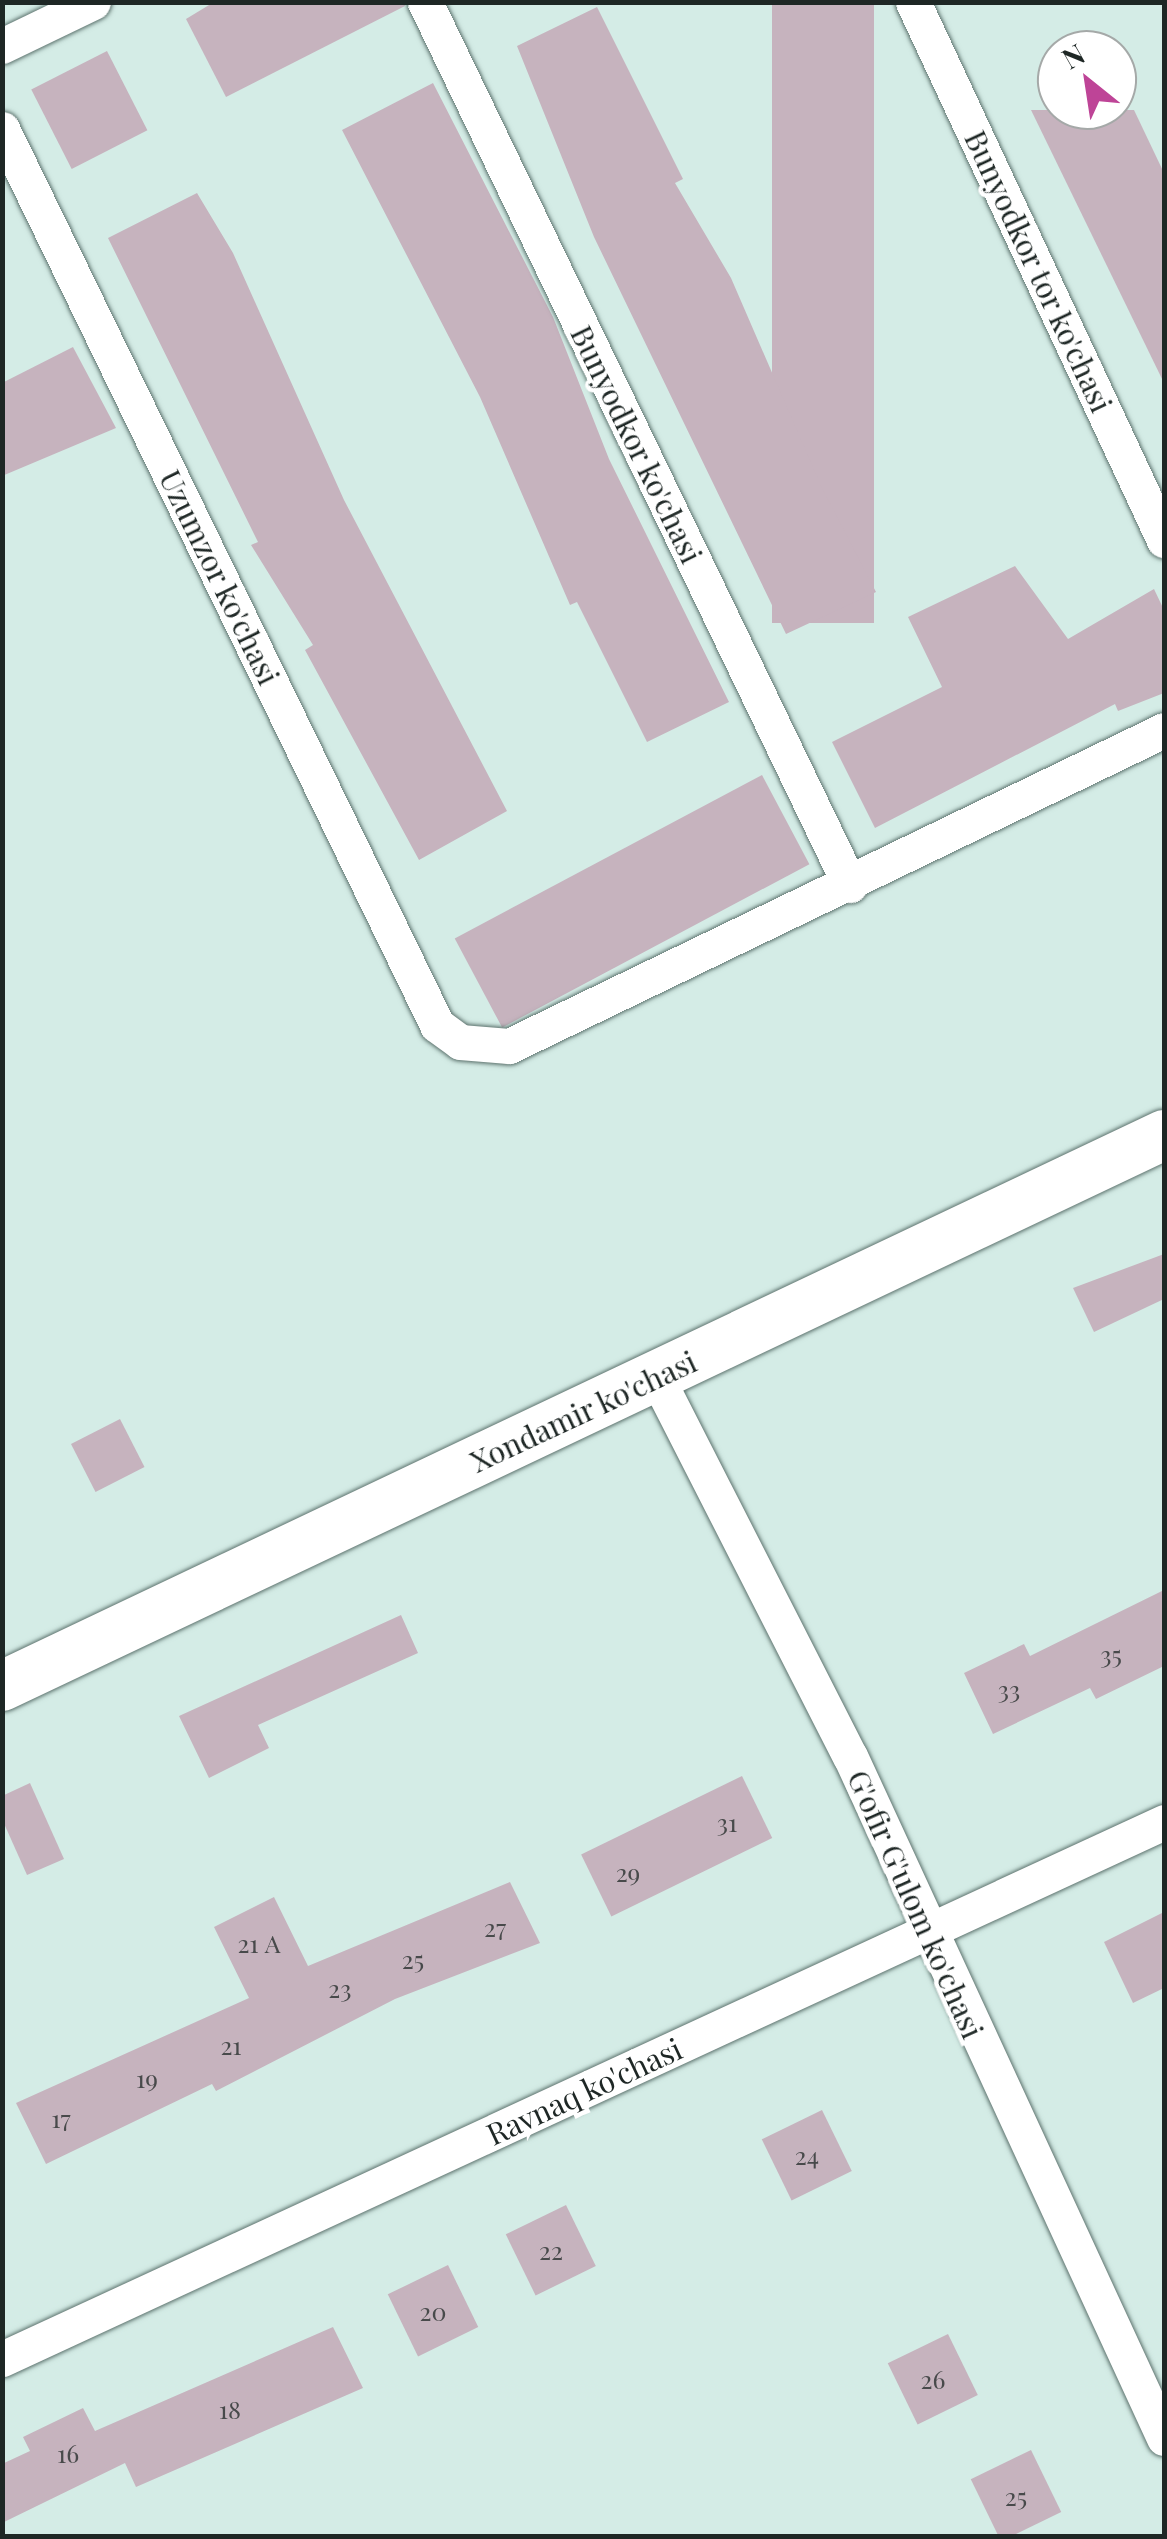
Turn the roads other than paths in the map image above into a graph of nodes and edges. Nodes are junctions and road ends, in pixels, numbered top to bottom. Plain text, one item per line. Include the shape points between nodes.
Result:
1 (93, 2) edge
2 (425, 2) edge
3 (913, 2) edge
4 (2, 46) edge
5 (2, 129) edge
6 (1164, 540) edge
7 (1164, 730) edge
8 (850, 885) junction
9 (1164, 1135) edge
10 (656, 1376) junction
11 (2, 1686) edge
12 (1164, 1822) edge
13 (926, 1934) junction
14 (2, 2358) edge
15 (1164, 2438) edge

1 - 4 street
2 - 8 street, Bunyodkor ko'chasi
3 - 6 street, Bunyodkor tor ko'chasi
5 - 8 street, Uzumzor ko'chasi via 437,1025 460,1042 509,1046
7 - 8 street
9 - 10 main road, Xondamir ko'chasi
10 - 11 main road, Xondamir ko'chasi
10 - 13 street, G'ofir G'ulom ko'chasi via 850,1756
12 - 13 street, Ravnaq ko'chasi
13 - 14 street, Ravnaq ko'chasi
13 - 15 street, G'ofir G'ulom ko'chasi

